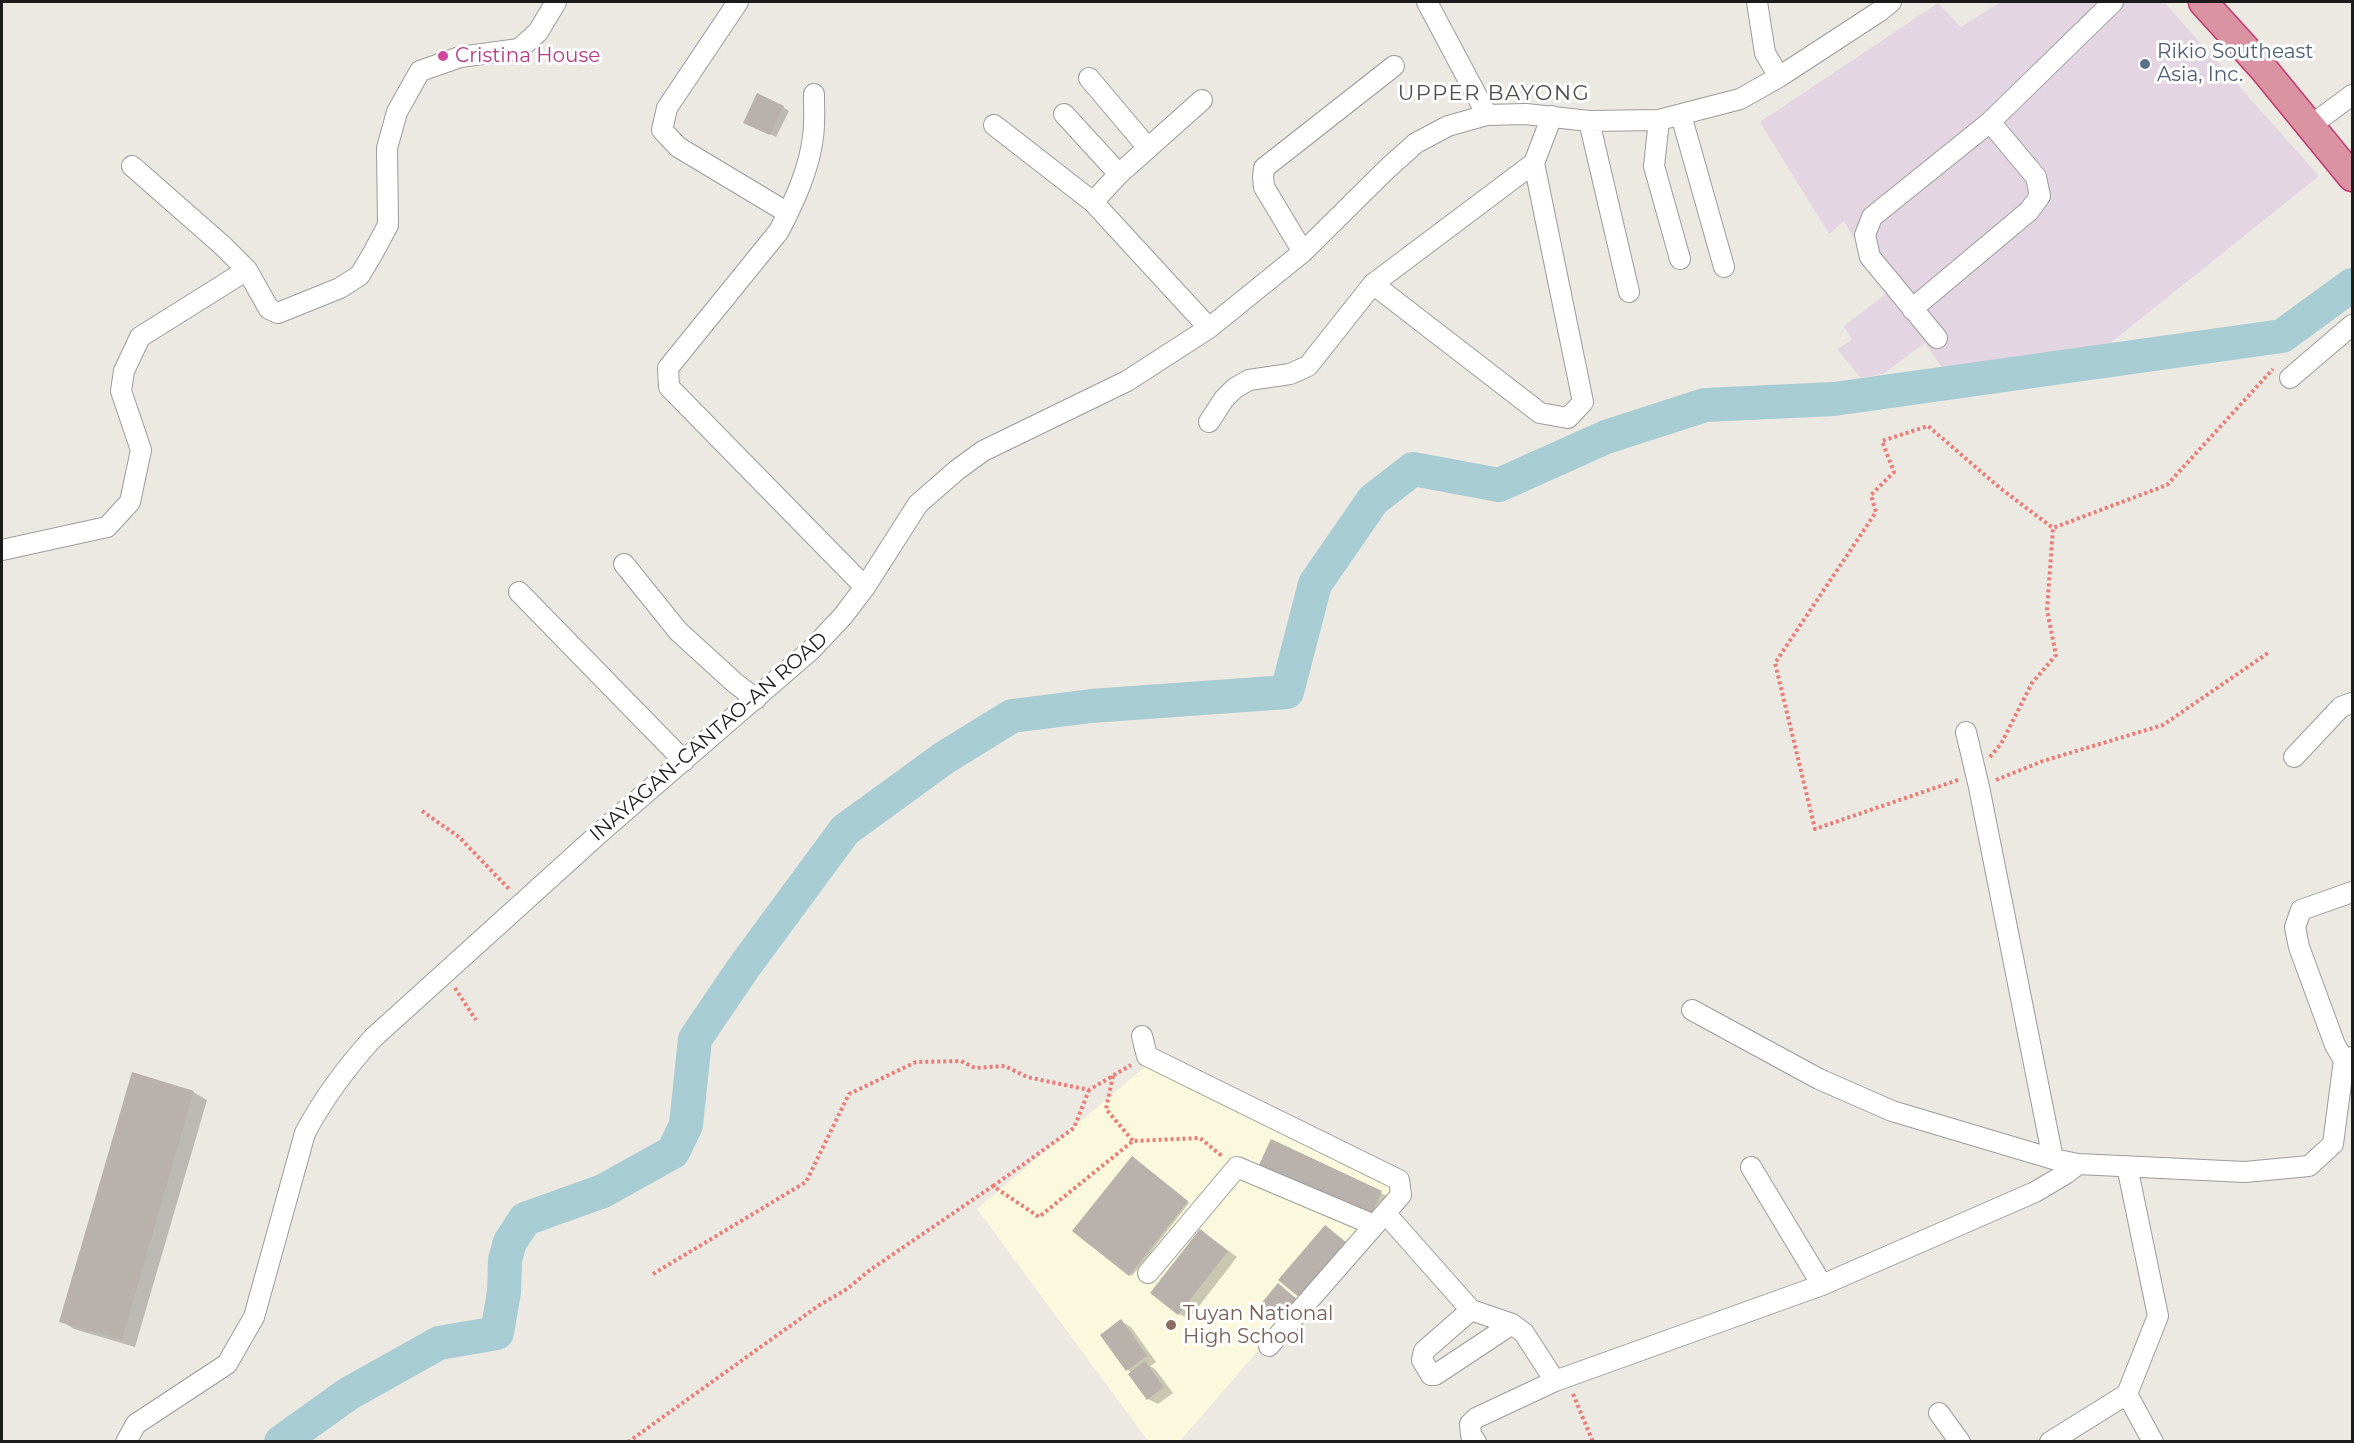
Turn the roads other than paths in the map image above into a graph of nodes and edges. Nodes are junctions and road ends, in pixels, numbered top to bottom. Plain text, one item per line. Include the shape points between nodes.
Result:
1 (556, 2) edge
2 (738, 2) edge
3 (1427, 2) edge
4 (1757, 2) edge
5 (1891, 2) edge
6 (2113, 2) edge
7 (2203, 2) edge
8 (1394, 66) dead end
9 (1779, 77) junction
10 (1089, 78) dead end
11 (814, 94) dead end
12 (2352, 95) edge
13 (1202, 100) dead end
14 (1064, 114) dead end
15 (1682, 115) junction
16 (1487, 116) junction
17 (1552, 116) junction
18 (1659, 120) junction
19 (1589, 121) junction
20 (1990, 122) junction
21 (994, 125) dead end
22 (2310, 126) junction
23 (1148, 148) junction
24 (1534, 163) junction
25 (132, 166) dead end
26 (1119, 174) junction
27 (2352, 177) edge
28 (1093, 202) junction
29 (788, 213) junction
30 (1303, 252) junction
31 (1680, 259) dead end
32 (1724, 267) dead end
33 (247, 270) junction
34 (1373, 284) junction
35 (1629, 292) dead end
36 (1912, 309) junction
37 (2352, 325) edge
38 (1209, 328) junction
39 (1937, 338) dead end
40 (2283, 372) road end
41 (1209, 422) dead end
42 (2, 550) edge
43 (624, 564) dead end
44 (865, 587) junction
45 (519, 592) dead end
46 (756, 699) junction
47 (2352, 703) edge
48 (1966, 732) dead end
49 (2295, 757) dead end
50 (684, 761) junction
51 (2352, 892) edge
52 (1692, 1010) dead end
53 (1142, 1035) dead end
54 (2348, 1059) edge
55 (2053, 1159) junction
56 (2078, 1164) junction
57 (2127, 1166) junction
58 (1751, 1167) dead end
59 (1380, 1220) junction
60 (1148, 1273) dead end
61 (1822, 1285) junction
62 (1471, 1310) junction
63 (1512, 1324) junction
64 (1269, 1346) dead end
65 (1560, 1379) junction
66 (2127, 1394) junction
67 (1938, 1413) dead end
68 (126, 1442) edge
69 (1476, 1442) edge
70 (1960, 1442) edge
71 (2050, 1442) edge
72 (2153, 1442) edge

1 - 33 street via 538,32 519,49 460,57 420,71 397,112 387,148 388,225 360,275 340,288 278,313 269,309
2 - 29 street via 667,108 662,130 678,147
3 - 16 street
4 - 9 street via 1765,54
5 - 9 street, INAYAGAN-CANTAO-AN ROAD
6 - 20 street
7 - 22 highway
8 - 30 street via 1264,168 1264,187
9 - 15 street, INAYAGAN-CANTAO-AN ROAD via 1740,99
10 - 23 street
11 - 29 street via 813,137 804,174
12 - 22 street
13 - 23 street
14 - 26 street
15 - 18 street, INAYAGAN-CANTAO-AN ROAD
15 - 32 street
16 - 17 street, INAYAGAN-CANTAO-AN ROAD
16 - 30 street, INAYAGAN-CANTAO-AN ROAD via 1449,126 1416,143
17 - 19 street, INAYAGAN-CANTAO-AN ROAD
17 - 24 street
18 - 19 street, INAYAGAN-CANTAO-AN ROAD
18 - 31 street via 1654,166
19 - 35 street
20 - 36 street via 1872,217 1865,235 1870,257
20 - 36 street via 2036,177 2040,196 2029,211
21 - 28 street
22 - 27 highway
23 - 26 street
24 - 34 street
24 - 34 street via 1582,402 1568,418 1540,413
25 - 33 street
26 - 28 street
28 - 38 street
29 - 44 street via 779,231 668,368 669,387
30 - 38 street, INAYAGAN-CANTAO-AN ROAD
33 - 42 street via 140,337 124,371 121,391 141,450 130,502 108,526
34 - 41 street via 1308,366 1290,374 1249,380 1224,399
36 - 39 street
37 - 40 street
38 - 44 street, INAYAGAN-CANTAO-AN ROAD via 1127,381 983,451 957,470 918,504
43 - 46 street via 678,631
44 - 46 street, INAYAGAN-CANTAO-AN ROAD via 811,650
45 - 50 street
46 - 50 street, INAYAGAN-CANTAO-AN ROAD
47 - 49 street via 2341,707
48 - 55 street
50 - 68 street, INAYAGAN-CANTAO-AN ROAD via 445,972 343,1071 305,1133 254,1317 227,1364 136,1424
51 - 54 street via 2301,910 2295,927 2331,1035
52 - 55 street via 1819,1079 1892,1111
53 - 59 street via 1147,1056 1399,1180 1401,1196
54 - 57 street via 2333,1144 2309,1166 2245,1172
55 - 56 street
56 - 57 street
56 - 61 street via 2035,1192
57 - 66 street via 2158,1316
58 - 61 street
59 - 60 street via 1237,1167
59 - 62 street
59 - 64 street
61 - 65 street
62 - 63 street
62 - 63 street via 1424,1351 1422,1360 1431,1375
63 - 65 street via 1524,1333
65 - 69 street via 1476,1418 1470,1424
66 - 71 street
66 - 72 street
67 - 70 street

